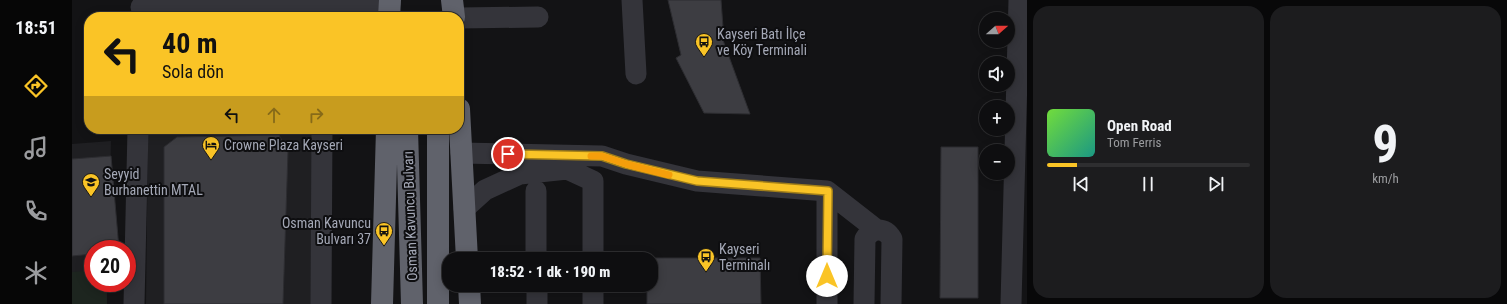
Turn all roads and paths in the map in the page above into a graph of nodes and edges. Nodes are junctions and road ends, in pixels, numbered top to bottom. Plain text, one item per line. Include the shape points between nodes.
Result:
1 (439, 0) edge
2 (452, 0) edge
3 (632, 0) edge
4 (1019, 0) edge
5 (141, 8) edge
6 (395, 8) edge
7 (324, 11) edge
8 (439, 12) edge
9 (453, 12) edge
10 (538, 17) dead end
11 (464, 18) edge
12 (636, 74) dead end
13 (138, 134) edge
14 (322, 134) edge
15 (387, 134) edge
16 (407, 134) edge
17 (438, 134) edge
18 (461, 134) edge
19 (462, 153) junction
20 (536, 191) dead end
21 (828, 191) junction
22 (464, 209) junction
23 (877, 230) junction
24 (467, 252) edge
25 (536, 252) edge
26 (593, 252) edge
27 (469, 292) edge
28 (537, 292) edge
29 (593, 292) edge
30 (134, 304) edge
31 (321, 304) edge
32 (382, 304) edge
33 (412, 304) edge
34 (438, 304) edge
35 (470, 304) edge
36 (537, 304) edge
37 (592, 304) edge
38 (827, 304) edge
39 (864, 304) edge
40 (891, 304) edge
41 (1010, 304) edge

1 - 8 highway
2 - 9 highway
3 - 12 street
4 - 41 street
5 - 7 street
6 - 7 street
10 - 11 street
13 - 30 street
14 - 31 street
15 - 32 highway
16 - 33 highway, Osman Kavuncu Bulvarı
17 - 34 highway, Osman Kavuncu Bulvarı
18 - 19 highway
19 - 21 street via 602,156 697,181
19 - 22 highway
20 - 25 street
21 - 23 street
21 - 38 street
22 - 24 highway
22 - 26 street via 485,190 520,174 568,169 593,181
23 - 39 street via 872,231 865,239
23 - 40 street via 886,232 892,239
27 - 35 highway
28 - 36 street
29 - 37 street

